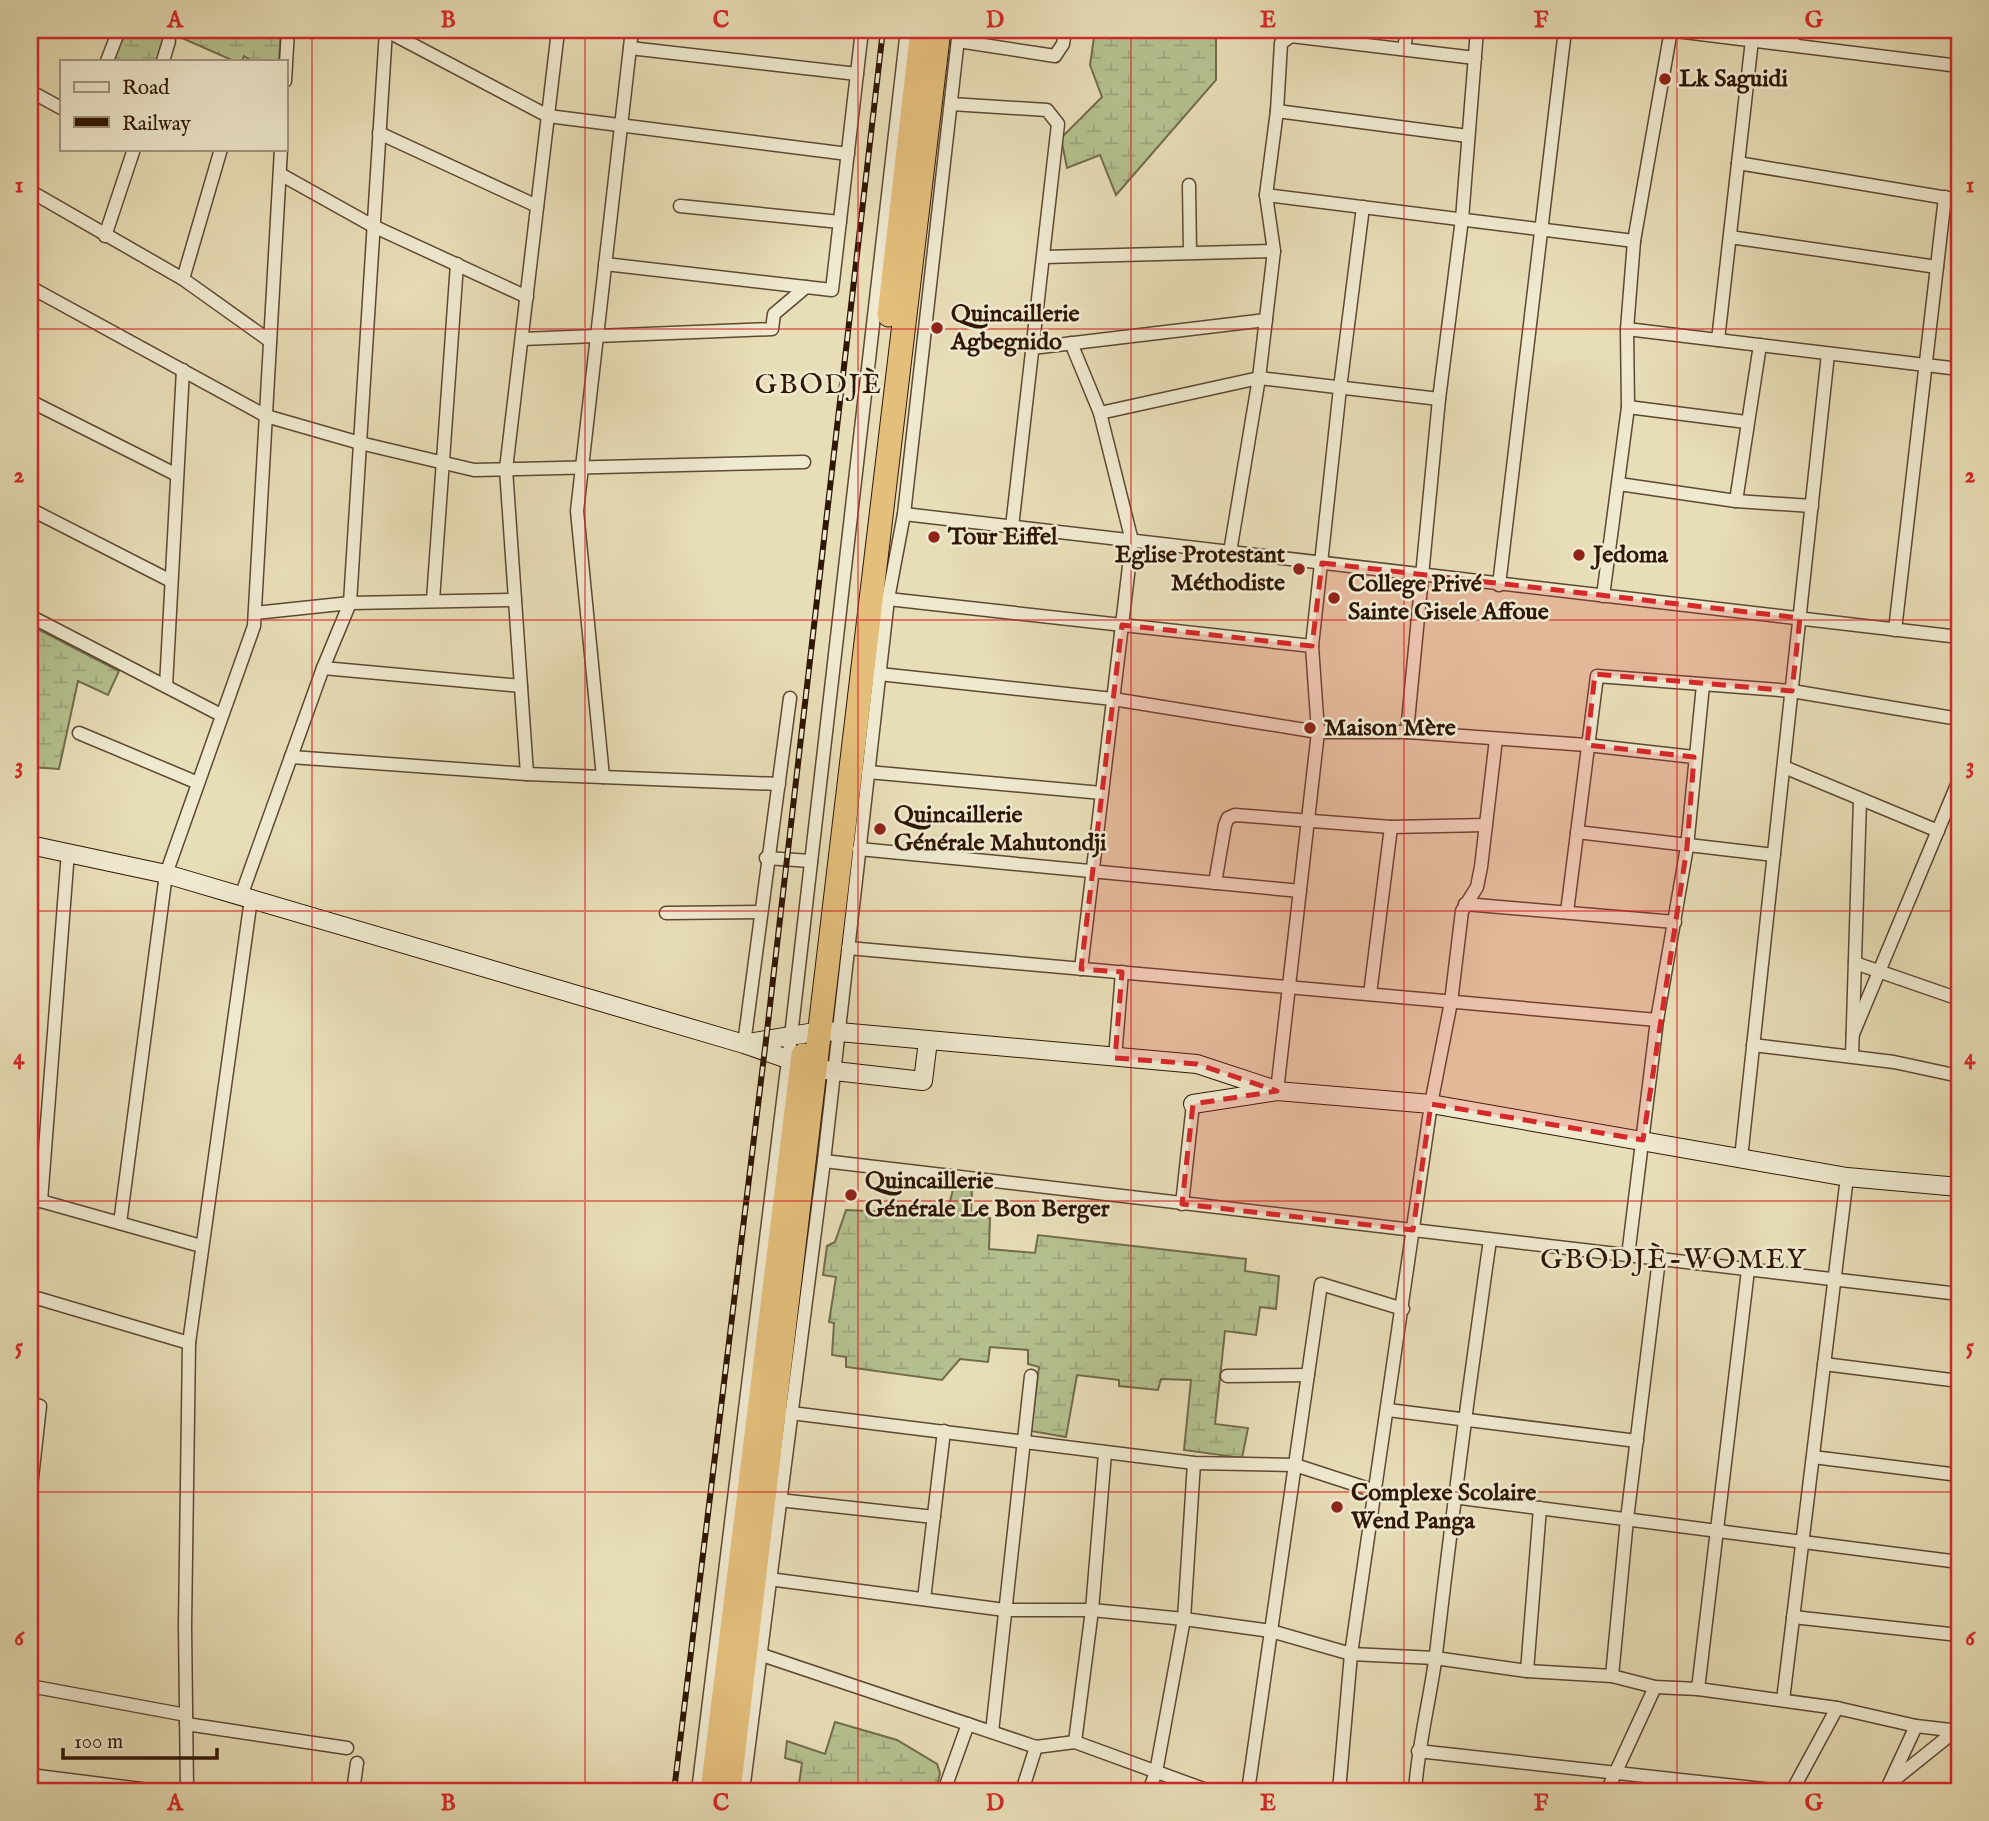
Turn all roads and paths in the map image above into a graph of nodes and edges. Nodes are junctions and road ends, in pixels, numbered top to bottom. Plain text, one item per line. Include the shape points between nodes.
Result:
1 (33, 30) edge
2 (119, 30) edge
3 (288, 30) edge
4 (385, 30) edge
5 (632, 30) edge
6 (862, 30) edge
7 (906, 30) edge
8 (922, 30) edge
9 (1065, 30) edge
10 (1407, 30) edge
11 (1477, 30) edge
12 (1565, 30) edge
13 (1670, 30) edge
14 (1794, 30) edge
15 (558, 31) edge
16 (952, 33) edge
17 (1752, 40) junction
18 (169, 41) dead end
19 (1792, 45) junction
20 (630, 48) junction
21 (1404, 49) junction
22 (30, 52) edge
23 (1475, 58) junction
24 (107, 60) edge
25 (163, 60) edge
26 (286, 60) edge
27 (1959, 66) edge
28 (857, 74) junction
29 (30, 91) edge
30 (951, 104) junction
31 (60, 107) edge
32 (1277, 111) junction
33 (548, 116) junction
34 (621, 126) junction
35 (379, 133) junction
36 (1468, 136) junction
37 (135, 150) edge
38 (221, 150) edge
39 (281, 150) edge
40 (848, 155) junction
41 (1738, 163) junction
42 (280, 174) junction
43 (1189, 185) dead end
44 (30, 191) edge
45 (1266, 195) junction
46 (1945, 197) junction
47 (1959, 200) edge
48 (537, 206) junction
49 (680, 206) dead end
50 (1363, 207) junction
51 (1462, 219) junction
52 (840, 222) junction
53 (373, 226) junction
54 (1541, 229) junction
55 (105, 236) junction
56 (1730, 237) junction
57 (1634, 241) junction
58 (1274, 251) junction
59 (1190, 252) junction
60 (1044, 257) junction
61 (457, 264) junction
62 (605, 264) junction
63 (1937, 267) junction
64 (183, 279) junction
65 (30, 287) edge
66 (806, 287) junction
67 (527, 297) junction
68 (1266, 320) junction
69 (1627, 329) junction
70 (597, 337) junction
71 (522, 339) junction
72 (1718, 340) junction
73 (270, 341) junction
74 (1071, 344) junction
75 (1760, 345) junction
76 (1032, 348) junction
77 (1828, 354) junction
78 (1925, 365) junction
79 (1959, 369) edge
80 (183, 370) junction
81 (1259, 378) junction
82 (1340, 388) junction
83 (1439, 398) junction
84 (30, 401) edge
85 (1628, 407) junction
86 (1100, 413) junction
87 (266, 416) junction
88 (1746, 422) junction
89 (360, 443) junction
90 (442, 462) junction
91 (804, 462) dead end
92 (582, 467) junction
93 (506, 469) junction
94 (177, 475) junction
95 (1619, 484) junction
96 (1736, 501) junction
97 (1812, 506) junction
98 (30, 509) edge
99 (904, 514) junction
100 (1012, 527) junction
101 (1132, 541) junction
102 (1230, 552) junction
103 (1322, 563) junction
104 (1420, 574) junction
105 (171, 581) junction
106 (1499, 585) junction
107 (1603, 596) junction
108 (888, 599) junction
109 (433, 600) junction
110 (515, 600) junction
111 (350, 603) junction
112 (254, 612) junction
113 (30, 616) edge
114 (1800, 618) junction
115 (1122, 625) junction
116 (1895, 630) junction
117 (1959, 637) edge
118 (1312, 646) junction
119 (323, 668) junction
120 (879, 674) junction
121 (1703, 685) junction
122 (166, 686) junction
123 (521, 686) junction
124 (1792, 691) junction
125 (790, 698) dead end
126 (1113, 699) junction
127 (221, 715) junction
128 (1959, 719) edge
129 (1318, 732) junction
130 (1407, 732) junction
131 (79, 733) dead end
132 (1496, 739) junction
133 (1587, 745) junction
134 (291, 757) junction
135 (1694, 757) junction
136 (1784, 767) junction
137 (868, 772) junction
138 (527, 774) junction
139 (603, 777) junction
140 (1959, 780) edge
141 (198, 783) junction
142 (779, 784) junction
143 (1102, 793) junction
144 (1860, 799) junction
145 (1308, 818) junction
146 (1486, 825) junction
147 (1391, 827) junction
148 (1938, 831) junction
149 (1577, 832) junction
150 (30, 845) edge
151 (1687, 847) junction
152 (859, 849) junction
153 (68, 852) junction
154 (1774, 855) junction
155 (766, 858) junction
156 (811, 861) junction
157 (1093, 871) junction
158 (166, 874) junction
159 (1215, 883) junction
160 (1300, 891) junction
161 (246, 897) junction
162 (1465, 905) junction
163 (760, 912) junction
164 (1567, 912) junction
165 (666, 913) dead end
166 (1675, 922) junction
167 (848, 948) junction
168 (1855, 963) junction
169 (1081, 969) junction
170 (1881, 971) junction
171 (1122, 972) junction
172 (1289, 987) junction
173 (1370, 994) junction
174 (1959, 999) edge
175 (1451, 1002) junction
176 (1657, 1020) junction
177 (814, 1033) junction
178 (1853, 1034) junction
179 (928, 1041) junction
180 (744, 1044) junction
181 (1753, 1045) junction
182 (1852, 1056) junction
183 (1115, 1058) junction
184 (810, 1066) junction
185 (1959, 1076) edge
186 (1277, 1091) junction
187 (1193, 1104) joint
188 (1431, 1104) junction
189 (1643, 1140) junction
190 (1741, 1158) junction
191 (824, 1161) junction
192 (1847, 1177) junction
193 (1959, 1187) edge
194 (35, 1200) edge
195 (1182, 1204) junction
196 (120, 1223) junction
197 (1413, 1230) junction
198 (1490, 1240) junction
199 (201, 1246) junction
200 (1628, 1256) junction
201 (1659, 1259) junction
202 (1748, 1270) junction
203 (1835, 1280) junction
204 (1959, 1294) edge
205 (30, 1296) edge
206 (1403, 1309) junction
207 (189, 1343) junction
208 (1824, 1364) junction
209 (1308, 1375) junction
210 (1031, 1376) dead end
211 (1227, 1376) dead end
212 (1959, 1381) edge
213 (30, 1403) edge
214 (1388, 1410) junction
215 (791, 1413) junction
216 (1464, 1419) junction
217 (944, 1431) junction
218 (1637, 1441) junction
219 (1022, 1443) junction
220 (1105, 1453) junction
221 (1813, 1457) junction
222 (1194, 1463) junction
223 (1295, 1465) junction
224 (1959, 1475) edge
225 (1375, 1491) junction
226 (30, 1496) edge
227 (1453, 1497) junction
228 (779, 1500) junction
229 (1540, 1508) junction
230 (934, 1517) junction
231 (1627, 1519) junction
232 (1716, 1529) junction
233 (1802, 1540) junction
234 (1959, 1562) edge
235 (769, 1579) junction
236 (924, 1599) junction
237 (1005, 1610) junction
238 (1092, 1610) junction
239 (1793, 1617) junction
240 (1184, 1619) junction
241 (1271, 1631) junction
242 (1959, 1635) edge
243 (759, 1654) junction
244 (1351, 1654) junction
245 (1435, 1658) junction
246 (1527, 1671) junction
247 (1612, 1676) junction
248 (30, 1686) edge
249 (1655, 1687) junction
250 (1698, 1689) junction
251 (1783, 1700) junction
252 (1836, 1708) junction
253 (186, 1719) junction
254 (968, 1724) junction
255 (1916, 1726) junction
256 (1957, 1731) edge
257 (992, 1732) junction
258 (1074, 1742) junction
259 (1036, 1747) junction
260 (347, 1748) dead end
261 (1418, 1751) junction
262 (357, 1763) dead end
263 (1156, 1772) junction
264 (1617, 1773) junction
265 (30, 1775) edge
266 (1887, 1788) edge
267 (156, 1791) edge
268 (187, 1791) edge
269 (353, 1791) edge
270 (698, 1791) edge
271 (712, 1791) edge
272 (729, 1791) edge
273 (743, 1791) edge
274 (944, 1791) edge
275 (1022, 1791) edge
276 (1149, 1791) edge
277 (1209, 1791) edge
278 (1248, 1791) edge
279 (1339, 1791) edge
280 (1415, 1791) edge
281 (1607, 1791) edge
282 (1781, 1791) edge
283 (1792, 1791) edge

1 - 22 street
2 - 24 street
3 - 26 street
4 - 33 street
4 - 35 street
5 - 20 street
6 - 28 street
7 - 156 street
8 - 177 highway
9 - 16 street via 1055,56
10 - 21 street
11 - 23 street
12 - 54 street
13 - 17 street
13 - 57 street
14 - 19 street
15 - 33 street
16 - 30 street
16 - 177 highway
17 - 19 street
17 - 41 street
18 - 25 street
19 - 27 street
20 - 28 street
20 - 34 street
21 - 23 street
21 - 32 street via 1285,38
23 - 36 street
28 - 40 street
29 - 31 street
30 - 60 street via 1048,110 1054,115 1058,124
30 - 99 street
32 - 36 street
32 - 45 street
33 - 34 street
33 - 48 street
34 - 40 street
34 - 62 street
35 - 48 street
35 - 53 street
36 - 51 street
37 - 55 street
38 - 64 street
39 - 42 street
40 - 52 street
41 - 46 street
41 - 56 street
42 - 53 street
42 - 73 street
43 - 59 street
44 - 55 street
45 - 50 street
45 - 58 street
46 - 47 street
46 - 63 street
48 - 67 street
49 - 52 street
50 - 51 street
50 - 82 street
51 - 54 street
51 - 83 street
52 - 66 street via 832,290
53 - 61 street
53 - 89 street
54 - 57 street
54 - 106 street
55 - 64 street
56 - 63 street
56 - 72 street
57 - 69 street
58 - 59 street
58 - 68 street
59 - 60 street
60 - 76 street
61 - 67 street
61 - 90 street
62 - 66 street
62 - 70 street
63 - 78 street
64 - 73 street
65 - 80 street
66 - 70 street via 774,314 772,329
67 - 71 street
68 - 74 street
68 - 81 street
69 - 72 street
69 - 85 street
70 - 71 street
70 - 92 street
71 - 93 street
72 - 75 street
73 - 87 street
74 - 76 street
74 - 86 street
75 - 77 street
75 - 88 street
76 - 100 street
77 - 78 street
77 - 97 street
78 - 79 street
78 - 116 street
80 - 87 street
80 - 94 street
81 - 82 street
81 - 86 street
81 - 102 street
82 - 83 street
82 - 103 street
83 - 104 street
84 - 94 street
85 - 88 street
85 - 95 street
86 - 101 street
87 - 89 street
87 - 112 street
88 - 96 street
89 - 90 street
89 - 111 street
90 - 93 street via 474,470
90 - 109 street
91 - 92 street
92 - 93 street
92 - 139 street via 577,511
93 - 110 street
94 - 105 street
95 - 96 street
95 - 107 street
96 - 97 street
97 - 114 street
98 - 105 street
99 - 100 street
99 - 108 street
100 - 101 street
101 - 102 street
101 - 115 street
102 - 103 street
103 - 104 street
103 - 118 street
104 - 106 street
104 - 130 street
105 - 122 street
106 - 107 street
107 - 114 street
108 - 115 street
108 - 120 street
109 - 110 street
109 - 111 street
110 - 123 street
111 - 112 street
111 - 119 street
112 - 127 street via 254,626
113 - 122 street
114 - 116 street
114 - 124 street
115 - 118 street
115 - 126 street
116 - 117 street
118 - 129 street
119 - 123 street
119 - 134 street
120 - 126 street
120 - 137 street
121 - 124 street
121 - 133 street via 1597,676
121 - 135 street
122 - 127 street
123 - 138 street
124 - 128 street
124 - 136 street
125 - 142 street
126 - 129 street
126 - 143 street
127 - 141 street
129 - 130 street
129 - 145 street
130 - 132 street
131 - 141 street
132 - 133 street
132 - 146 street
133 - 135 street
133 - 149 street
134 - 138 street
134 - 161 street
135 - 151 street
136 - 144 street
136 - 154 street
137 - 143 street
137 - 152 street
138 - 139 street
139 - 142 street
140 - 148 street
141 - 158 street
142 - 155 street
143 - 157 street
144 - 148 street
144 - 168 street
145 - 147 street
145 - 159 street via 1249,814 1228,818
145 - 160 street
146 - 147 street
146 - 162 street via 1477,887
147 - 173 street
148 - 170 street
149 - 151 street
149 - 164 street
150 - 153 street
151 - 154 street
151 - 166 street
152 - 157 street
152 - 167 street
153 - 158 street
153 - 194 street
154 - 181 street
155 - 156 street
155 - 163 street
156 - 177 street
157 - 159 street
157 - 169 street
158 - 161 street
158 - 196 street
159 - 160 street
160 - 172 street
161 - 180 street
161 - 199 street
162 - 164 street
162 - 175 street
163 - 165 street
163 - 180 street
164 - 166 street
166 - 176 street
167 - 169 street
167 - 177 street
168 - 170 street
168 - 178 street
169 - 171 street
170 - 174 street
170 - 178 street
171 - 172 street
171 - 183 street
172 - 173 street
172 - 186 street
173 - 175 street
175 - 176 street
175 - 188 street
176 - 189 street
177 - 179 street
177 - 180 street
177 - 184 highway
178 - 182 street
179 - 183 street
179 - 184 street via 923,1081
180 - 184 street
181 - 182 street
181 - 190 street
182 - 185 street
183 - 186 street via 1197,1064
184 - 191 street
184 - 270 street
184 - 271 highway
184 - 272 highway
186 - 187 street
186 - 188 street
187 - 195 street
188 - 189 street
188 - 197 street
189 - 190 street
189 - 200 street
190 - 192 street
191 - 195 street
191 - 215 street
192 - 193 street
192 - 203 street
194 - 196 street
195 - 197 street
196 - 199 street
197 - 198 street
197 - 206 street
198 - 200 street
198 - 216 street
199 - 207 street
200 - 201 street
201 - 202 street
201 - 218 street
202 - 203 street
202 - 232 street
203 - 204 street
203 - 208 street
205 - 207 street
206 - 209 street via 1321,1284
206 - 214 street
207 - 253 street
208 - 212 street
208 - 221 street
209 - 211 street
209 - 223 street
210 - 219 street
213 - 226 street via 40,1406
214 - 216 street
214 - 225 street
215 - 217 street
215 - 228 street
216 - 218 street
216 - 227 street
217 - 219 street
217 - 230 street
218 - 231 street
219 - 220 street
219 - 237 street
220 - 222 street
220 - 238 street
221 - 224 street
221 - 233 street
222 - 223 street
222 - 240 street
223 - 225 street
223 - 241 street
225 - 244 street
227 - 229 street
227 - 245 street
228 - 230 street
228 - 235 street
229 - 231 street
229 - 246 street
230 - 236 street
231 - 232 street
231 - 247 street
232 - 233 street
232 - 250 street
233 - 234 street
233 - 239 street
235 - 236 street
235 - 243 street
236 - 237 street
237 - 238 street
237 - 257 street
238 - 240 street
238 - 258 street
239 - 242 street
239 - 251 street
240 - 241 street
240 - 263 street
241 - 244 street
241 - 278 street
243 - 254 street
243 - 273 street
244 - 245 street
244 - 279 street
245 - 246 street
245 - 261 street
246 - 247 street
247 - 249 street
248 - 253 street
249 - 250 street
249 - 264 street
250 - 251 street
251 - 252 street
252 - 255 street
252 - 283 street
253 - 260 street
253 - 268 street
254 - 257 street
254 - 274 street
255 - 256 street
255 - 266 street
256 - 266 street
257 - 259 street
258 - 259 street
258 - 263 street
259 - 275 street
261 - 264 street
261 - 280 street
262 - 269 street
263 - 276 street
263 - 277 street
264 - 281 street
264 - 282 street
265 - 267 street

